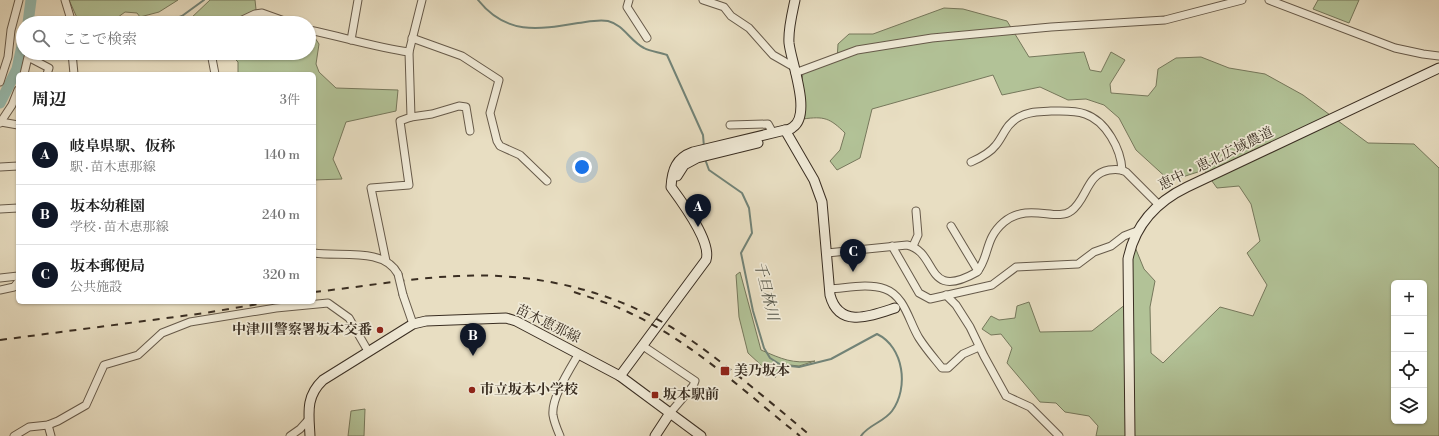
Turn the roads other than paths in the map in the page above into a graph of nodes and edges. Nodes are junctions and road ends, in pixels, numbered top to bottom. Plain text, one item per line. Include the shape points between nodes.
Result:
1 (19, 0) edge
2 (66, 0) edge
3 (358, 0) edge
4 (422, 0) edge
5 (629, 0) edge
6 (703, 0) edge
7 (794, 0) edge
8 (1242, 0) edge
9 (1269, 0) edge
10 (70, 16) edge
11 (251, 16) edge
12 (270, 16) edge
13 (316, 32) edge
14 (412, 38) junction
15 (647, 38) dead end
16 (351, 40) junction
17 (409, 52) junction
18 (1439, 56) edge
19 (27, 60) edge
20 (34, 60) edge
21 (72, 60) edge
22 (212, 60) edge
23 (1439, 68) edge
24 (795, 70) junction
25 (24, 72) edge
26 (48, 72) edge
27 (74, 72) edge
28 (215, 72) edge
29 (0, 82) edge
30 (16, 95) edge
31 (411, 117) junction
32 (0, 123) edge
33 (730, 124) dead end
34 (16, 125) edge
35 (784, 130) junction
36 (470, 131) dead end
37 (773, 133) junction
38 (722, 148) junction
39 (971, 162) dead end
40 (0, 166) edge
41 (16, 166) edge
42 (1122, 170) junction
43 (547, 180) dead end
44 (1158, 204) junction
45 (16, 208) edge
46 (0, 209) edge
47 (916, 211) dead end
48 (951, 226) dead end
49 (1137, 231) junction
50 (892, 246) junction
51 (914, 246) junction
52 (316, 253) edge
53 (827, 253) junction
54 (386, 261) junction
55 (978, 271) junction
56 (16, 276) edge
57 (0, 278) edge
58 (16, 284) edge
59 (830, 289) junction
60 (0, 290) edge
61 (946, 295) junction
62 (895, 308) dead end
63 (413, 324) junction
64 (643, 346) junction
65 (979, 347) junction
66 (368, 352) junction
67 (578, 355) junction
68 (620, 376) junction
69 (670, 413) junction
70 (309, 419) junction
71 (48, 425) junction
72 (14, 436) edge
73 (50, 436) edge
74 (290, 436) edge
75 (310, 436) edge
76 (560, 436) edge
77 (655, 436) edge
78 (701, 436) edge
79 (1059, 436) edge
80 (1130, 436) edge

1 - 29 street via 11,30 8,57
2 - 10 street
3 - 16 street
4 - 14 street
5 - 15 street via 627,8
6 - 24 street via 724,7 731,16 749,28 773,56
7 - 24 main road via 789,35
8 - 24 street via 1165,20 932,38 857,50
9 - 18 street via 1396,48
11 - 12 street via 262,13
13 - 16 street
14 - 17 street
14 - 43 street via 462,56 499,80 490,113 497,142 500,146 520,154
16 - 17 street
17 - 31 street
19 - 25 street
20 - 26 street via 50,68
21 - 27 street
22 - 28 street
23 - 44 main road, 恵中・恵北広域農道 via 1190,185
24 - 35 main road via 801,112 794,127
30 - 32 street
31 - 36 street via 459,106 466,107
31 - 54 street via 400,121 409,185 371,188
32 - 34 street
33 - 37 street via 768,124
35 - 37 main road
35 - 38 main road via 762,141
35 - 53 main road via 798,150 819,190 824,210
37 - 38 main road
38 - 64 main road via 684,155 674,169 671,187 704,239 708,255
39 - 42 street via 993,149 1004,130 1018,118 1033,112 1065,111 1084,113 1104,128 1122,159
40 - 41 street
42 - 44 street via 1132,176
42 - 55 street via 1105,171 1097,175 1079,203 1068,213 1022,213 1006,220 996,229 988,242
44 - 49 main road, 恵中・恵北広域農道
45 - 46 street
47 - 51 street via 918,235
48 - 55 street
49 - 61 street via 1124,236 1111,246 1094,252 1078,264 1016,266 992,285
49 - 80 main road, 恵中・恵北広域農道 via 1130,250 1127,270
50 - 51 street
50 - 53 street
50 - 61 street via 919,293 930,299
51 - 55 street via 923,253 934,274 945,280 958,280
52 - 54 street via 376,256
53 - 59 main road
54 - 63 street, bridge via 398,274
56 - 57 street
58 - 60 street
59 - 62 main road via 833,304 851,317 868,317
59 - 65 street via 876,287 891,292 904,306 920,338 942,368 948,368 963,354
61 - 65 street via 970,327
63 - 66 main road, 苗木恵那線
63 - 67 main road, 苗木恵那線 via 426,321 506,318
64 - 68 main road
64 - 69 street via 695,381
65 - 79 street via 1006,396 1030,407
66 - 70 main road, 苗木恵那線 via 317,385 310,397
66 - 71 street via 349,318 328,303 276,308 190,322 162,333 138,356 104,364 86,405
67 - 68 main road, 苗木恵那線
67 - 76 street via 553,407
68 - 69 main road, 苗木恵那線
69 - 77 main road
69 - 78 main road, 苗木恵那線
70 - 74 street via 300,430
70 - 75 main road, 苗木恵那線
71 - 72 street via 29,428
71 - 73 street

